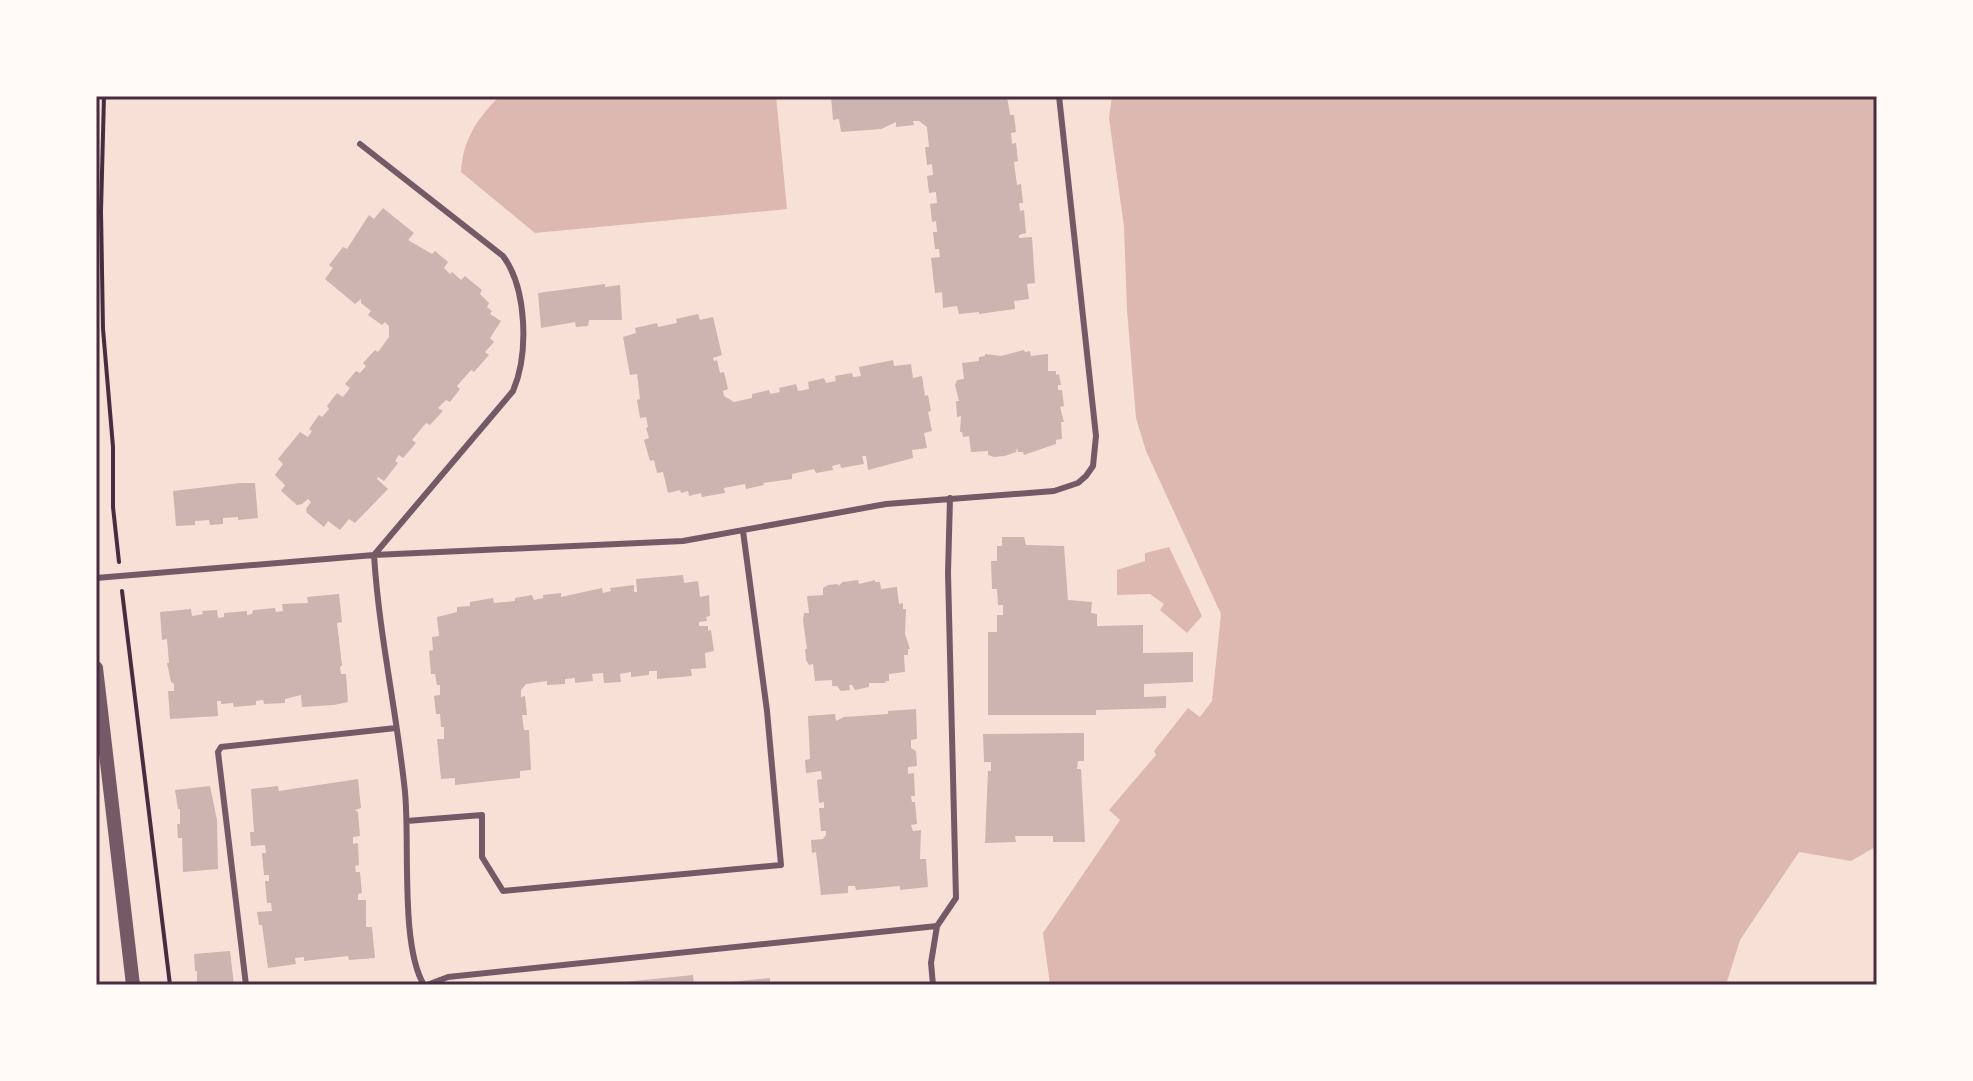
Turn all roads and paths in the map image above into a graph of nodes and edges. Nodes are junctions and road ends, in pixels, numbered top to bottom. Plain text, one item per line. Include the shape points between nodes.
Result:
1 (104, 96) edge
2 (1059, 96) edge
3 (360, 144) dead end
4 (950, 498) junction
5 (743, 531) junction
6 (374, 555) junction
7 (120, 576) junction
8 (96, 578) edge
9 (96, 668) edge
10 (396, 728) junction
11 (407, 821) junction
12 (937, 926) junction
13 (133, 985) edge
14 (170, 985) edge
15 (246, 985) edge
16 (425, 985) edge
17 (933, 985) edge

1 - 7 path via 103,329
2 - 4 lane via 1096,436 1093,466 1067,489
3 - 6 lane via 503,256 517,280 524,343 513,391
4 - 5 lane via 855,509
4 - 12 lane via 956,898
5 - 6 lane via 670,542
5 - 11 lane via 781,865 503,891 482,857 482,815
6 - 7 lane
6 - 10 lane
7 - 8 lane
7 - 14 path
9 - 13 street
10 - 11 lane
10 - 15 lane via 221,747 218,752
11 - 16 lane via 411,947
12 - 16 lane via 448,977
12 - 17 lane

